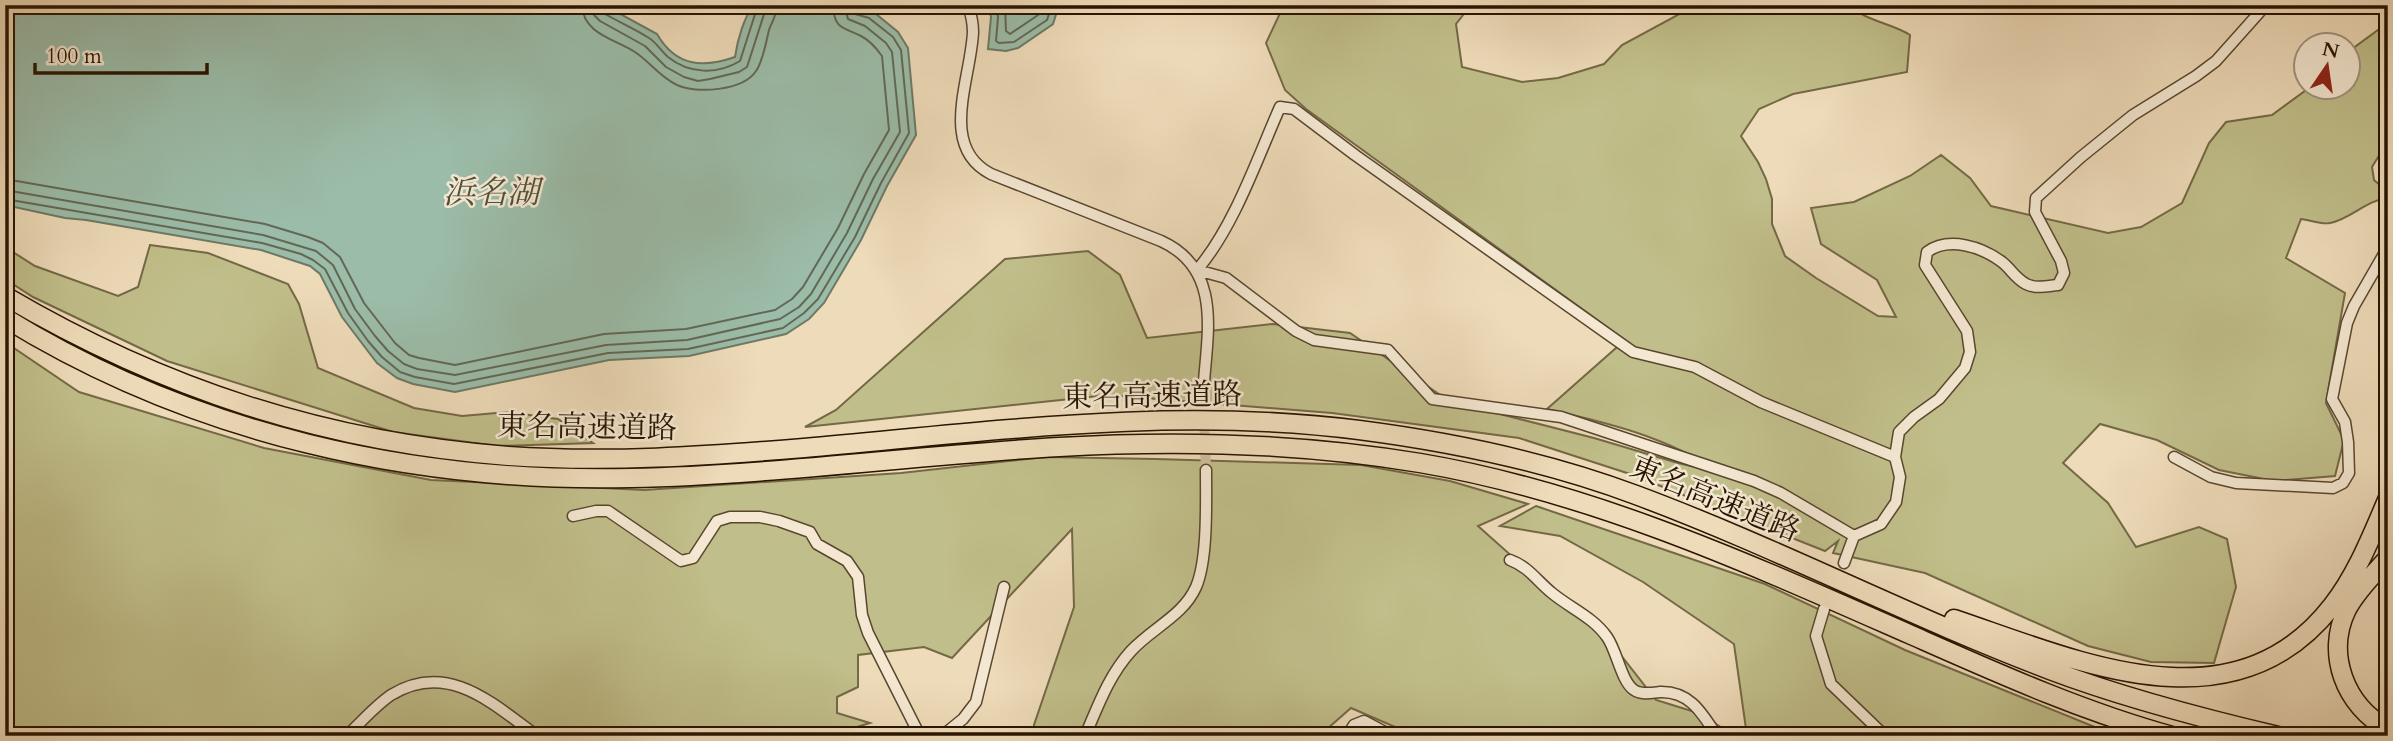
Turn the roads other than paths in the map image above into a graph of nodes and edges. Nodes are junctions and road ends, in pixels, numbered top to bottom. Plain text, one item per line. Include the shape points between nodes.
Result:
1 (968, 5) edge
2 (2266, 5) edge
3 (2388, 247) edge
4 (1197, 270) junction
5 (5, 296) edge
6 (5, 318) edge
7 (1203, 395) tunnel mouth
8 (1895, 457) junction
9 (2174, 457) dead end
10 (1206, 470) tunnel mouth
11 (2388, 498) edge
12 (573, 516) dead end
13 (1854, 536) junction
14 (2388, 558) edge
15 (1510, 560) dead end
16 (1844, 563) dead end
17 (1825, 575) junction
18 (1004, 587) dead end
19 (1824, 609) dead end
20 (2388, 729) edge
21 (524, 732) edge
22 (1388, 735) edge
23 (347, 736) edge
24 (537, 736) edge
25 (920, 736) edge
26 (942, 736) edge
27 (1085, 736) edge
28 (1347, 736) edge
29 (1717, 736) edge
30 (1885, 736) edge
31 (2172, 736) edge
32 (2278, 736) edge

1 - 4 street via 973,32 961,131 972,160 991,174 1170,245
2 - 8 street via 2216,61 2133,115 2036,198 2035,212 2061,261 2064,273 2058,285 2028,285 1985,250 1957,244 1927,252 1925,265 1967,331 1970,352 1965,368 1939,400 1899,432
3 - 9 street via 2354,306 2339,361 2332,399 2345,422 2348,442 2348,473 2343,483 2333,488 2236,483 2211,477
4 - 7 street via 1208,308
4 - 8 street via 1229,220 1280,107 1294,109 1633,352 1695,367 1761,402
4 - 13 street via 1226,278 1314,340 1388,350 1432,399 1561,417 1755,481
5 - 17 highway, 東名高速道路 via 85,341 173,381 292,420 412,444 515,456 626,458 1175,420 1333,428 1458,447 1546,467 1632,493
6 - 31 highway, 東名高速道路 via 75,358 174,402 243,426 346,453 464,472 632,478 1141,444 1274,446 1424,464 1596,506 1665,530 2014,680
8 - 13 street via 1899,477 1896,502 1881,524
10 - 27 street via 1197,586 1185,605 1120,664
11 - 17 highway via 2355,569 2320,620 2265,660 2208,677 2147,676 2094,665
12 - 25 street via 608,511 681,561 693,558 712,526 723,518 773,519 810,532 817,544 839,555 858,577 868,633
13 - 16 street
14 - 20 highway via 2348,608 2338,643 2348,690 2361,709
15 - 29 street via 1529,569 1553,594 1594,621 1613,646 1630,687 1642,693 1670,692 1685,697
17 - 32 highway, 東名高速道路 via 2051,670 2164,707
18 - 26 street via 976,702
19 - 30 street via 1816,636 1831,684
21 - 23 street via 472,690 432,683 392,695
21 - 24 street
22 - 28 street via 1360,721

